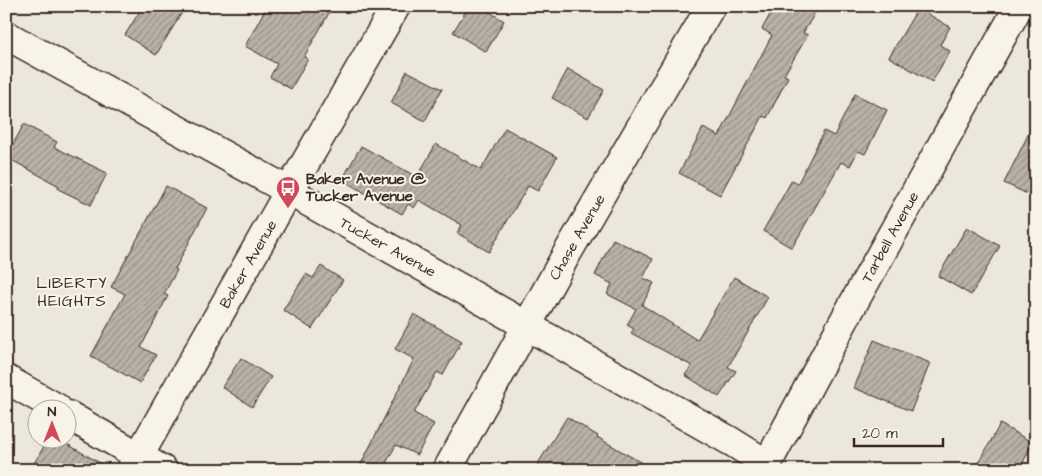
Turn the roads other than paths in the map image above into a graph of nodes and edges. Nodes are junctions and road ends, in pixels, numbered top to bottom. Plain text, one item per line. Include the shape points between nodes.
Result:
1 (396, 6) edge
2 (712, 6) edge
3 (1019, 6) edge
4 (6, 35) edge
5 (289, 191) junction
6 (527, 325) junction
7 (6, 378) edge
8 (40, 398) edge
9 (78, 422) edge
10 (135, 463) edge
11 (766, 467) edge
12 (163, 470) edge
13 (447, 470) edge

1 - 5 street, Baker Avenue
2 - 6 street, Chase Avenue
3 - 11 street, Tarbell Avenue
4 - 5 street, Tucker Avenue
5 - 6 street, Tucker Avenue
5 - 10 street, Baker Avenue
6 - 11 street, Tucker Avenue via 732,442
6 - 13 street, Chase Avenue
7 - 8 street
9 - 10 street
10 - 12 street

